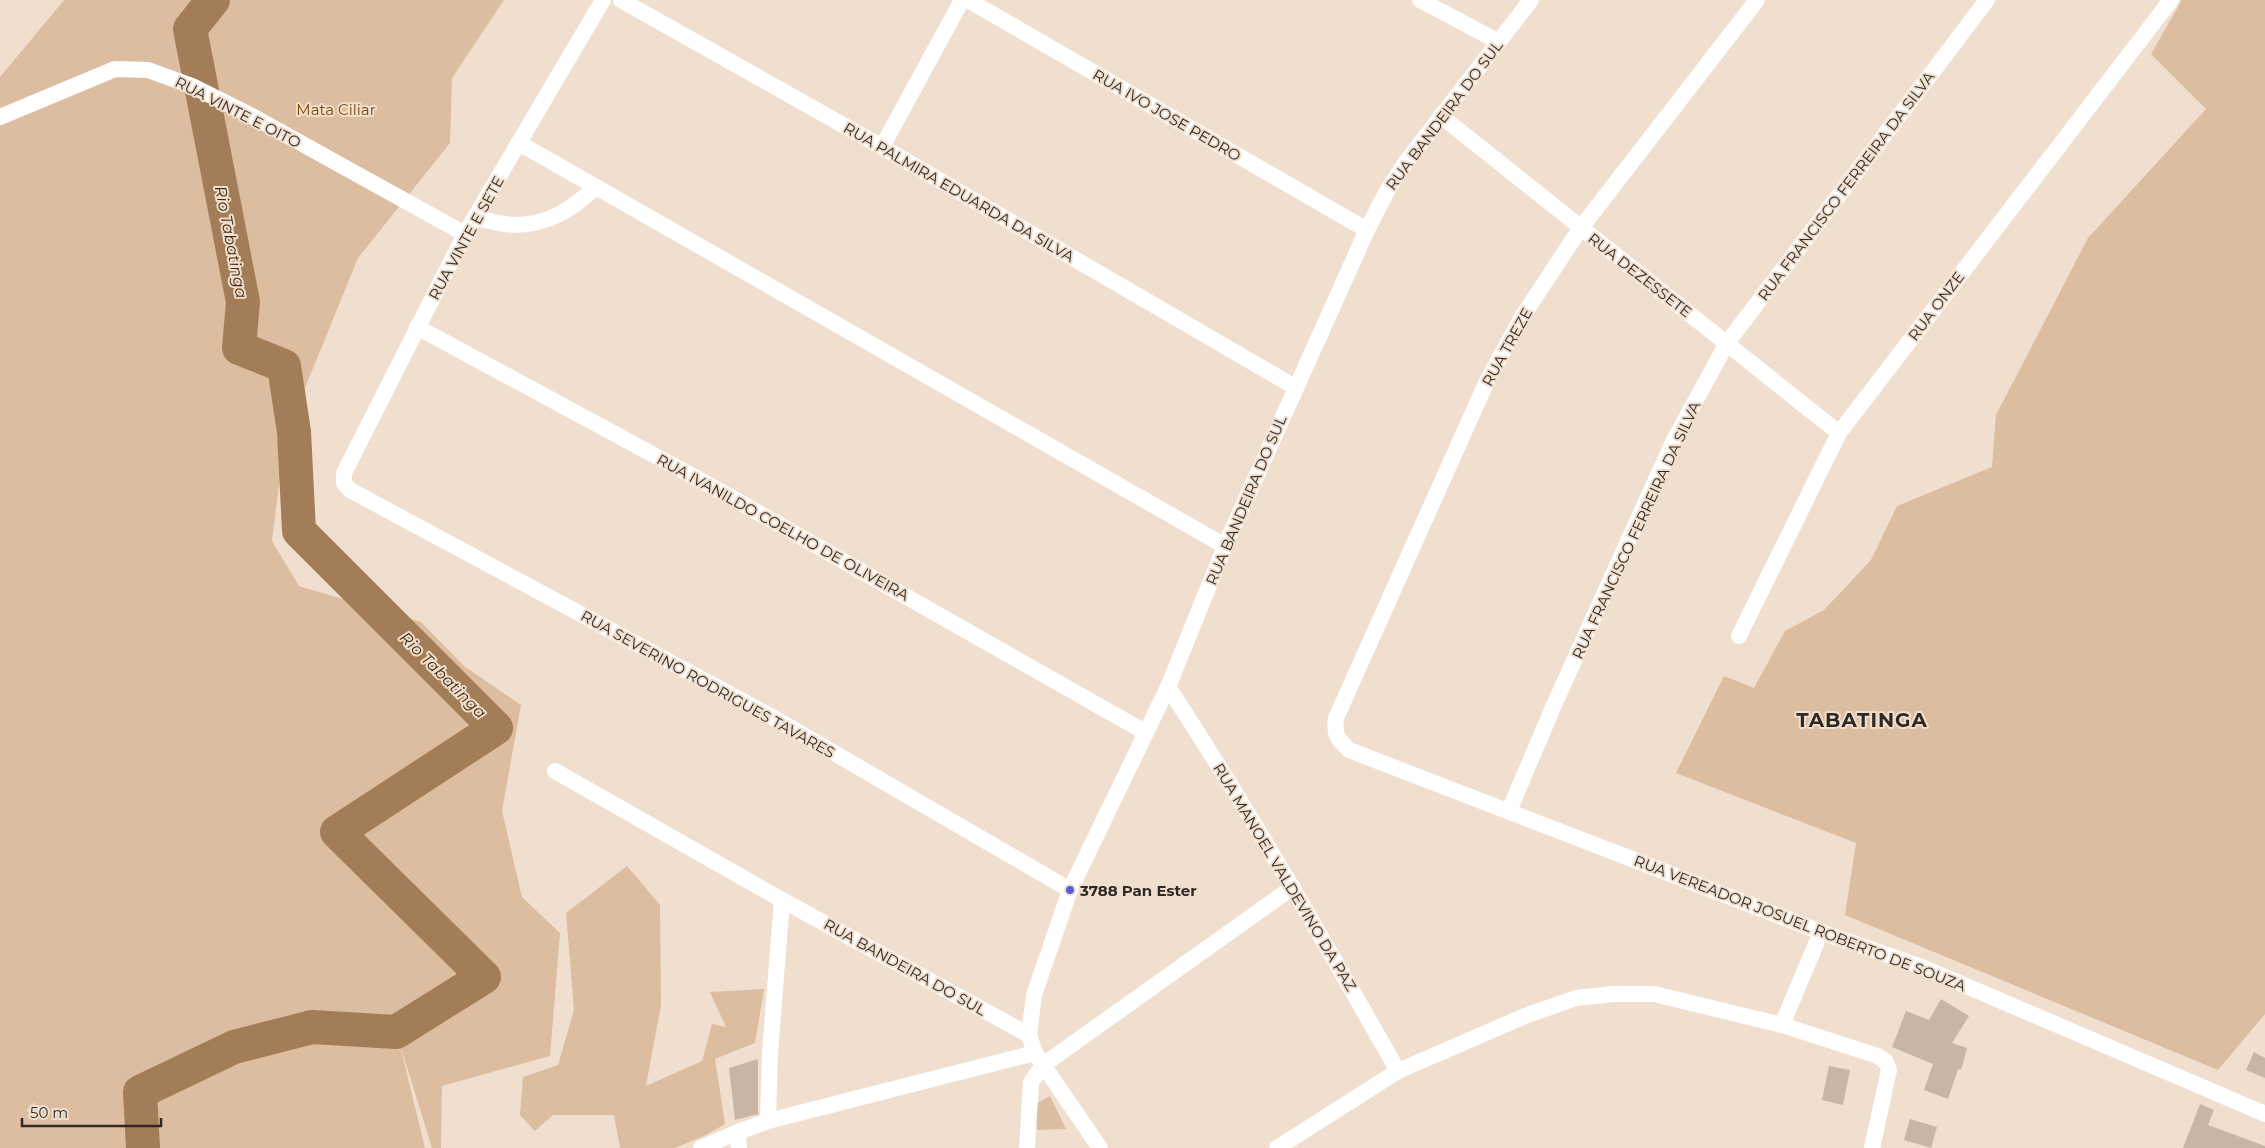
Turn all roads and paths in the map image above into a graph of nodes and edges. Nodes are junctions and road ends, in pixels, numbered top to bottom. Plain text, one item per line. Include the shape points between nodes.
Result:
1 (603, 0) edge
2 (621, 0) edge
3 (962, 0) edge
4 (968, 0) edge
5 (1420, 0) edge
6 (1531, 0) edge
7 (1757, 0) edge
8 (1987, 0) edge
9 (2170, 0) edge
10 (1498, 42) junction
11 (1441, 116) junction
12 (0, 118) edge
13 (519, 143) junction
14 (882, 147) junction
15 (596, 187) junction
16 (476, 218) junction
17 (1580, 229) junction
18 (1367, 230) junction
19 (465, 234) junction
20 (417, 327) junction
21 (1727, 343) junction
22 (1295, 387) junction
23 (1839, 433) junction
24 (344, 483) joint
25 (1225, 546) junction
26 (1739, 636) dead end
27 (1168, 687) junction
28 (1145, 732) junction
29 (1336, 736) joint
30 (555, 771) dead end
31 (1509, 811) junction
32 (1293, 887) junction
33 (1070, 890) junction
34 (782, 900) junction
35 (1821, 932) junction
36 (1782, 1024) junction
37 (1029, 1034) junction
38 (1039, 1059) junction
39 (1398, 1071) junction
40 (2265, 1114) edge
41 (768, 1121) junction
42 (740, 1131) junction
43 (701, 1148) edge
44 (739, 1148) edge
45 (1027, 1148) edge
46 (1100, 1148) edge
47 (1277, 1148) edge
48 (1872, 1148) edge

1 - 13 street, RUA VINTE E SETE
2 - 14 street, RUA PALMIRA EDUARDA DA SILVA
3 - 14 street
4 - 18 street, RUA IVO JOSE PEDRO
5 - 10 street
6 - 10 street, RUA BANDEIRA DO SUL
7 - 17 street, RUA TREZE
8 - 21 street, RUA FRANCISCO FERREIRA DA SILVA
9 - 23 street, RUA ONZE
10 - 11 street, RUA BANDEIRA DO SUL
11 - 17 street, RUA DEZESSETE
11 - 18 street, RUA BANDEIRA DO SUL via 1401,169
12 - 19 street, RUA VINTE E OITO via 115,69 148,70 192,86 250,115
13 - 15 street
13 - 16 street, RUA VINTE E SETE
14 - 22 street, RUA PALMIRA EDUARDA DA SILVA
15 - 16 street via 575,206 549,220 514,225
15 - 25 street
16 - 19 street, RUA VINTE E SETE
17 - 21 street, RUA DEZESSETE
17 - 29 street, RUA TREZE via 1522,317 1487,382 1336,718
18 - 22 street, RUA BANDEIRA DO SUL
19 - 20 street, RUA VINTE E SETE
20 - 24 street, RUA VINTE E SETE via 344,473
20 - 28 street, RUA IVANILDO COELHO DE OLIVEIRA via 711,486
21 - 23 street, RUA DEZESSETE
21 - 31 street, RUA FRANCISCO FERREIRA DA SILVA via 1673,442
22 - 25 street, RUA BANDEIRA DO SUL
23 - 26 street, RUA ONZE
24 - 33 street, RUA SEVERINO RODRIGUES TAVARES via 350,490 774,718
25 - 27 street, RUA BANDEIRA DO SUL
27 - 28 street, RUA BANDEIRA DO SUL
27 - 32 street, RUA MANOEL VALDEVINO DA PAZ via 1221,767
28 - 33 street, RUA BANDEIRA DO SUL
29 - 31 street, RUA VEREADOR JOSUEL ROBERTO DE SOUZA via 1349,750
30 - 34 street, RUA BANDEIRA DO SUL
31 - 35 street, RUA VEREADOR JOSUEL ROBERTO DE SOUZA
32 - 38 street
32 - 39 street, RUA MANOEL VALDEVINO DA PAZ
33 - 37 street, RUA BANDEIRA DO SUL via 1034,995
34 - 37 street, RUA BANDEIRA DO SUL
34 - 41 street
35 - 36 street
35 - 40 street, RUA VEREADOR JOSUEL ROBERTO DE SOUZA via 1922,967
36 - 39 street via 1654,994 1576,998 1525,1016
36 - 48 street via 1878,1056 1886,1062 1889,1070
37 - 38 street, RUA BANDEIRA DO SUL
38 - 41 street
38 - 45 street via 1031,1082
38 - 46 street, RUA BANDEIRA DO SUL
39 - 47 street
41 - 42 street
42 - 43 street
42 - 44 street

